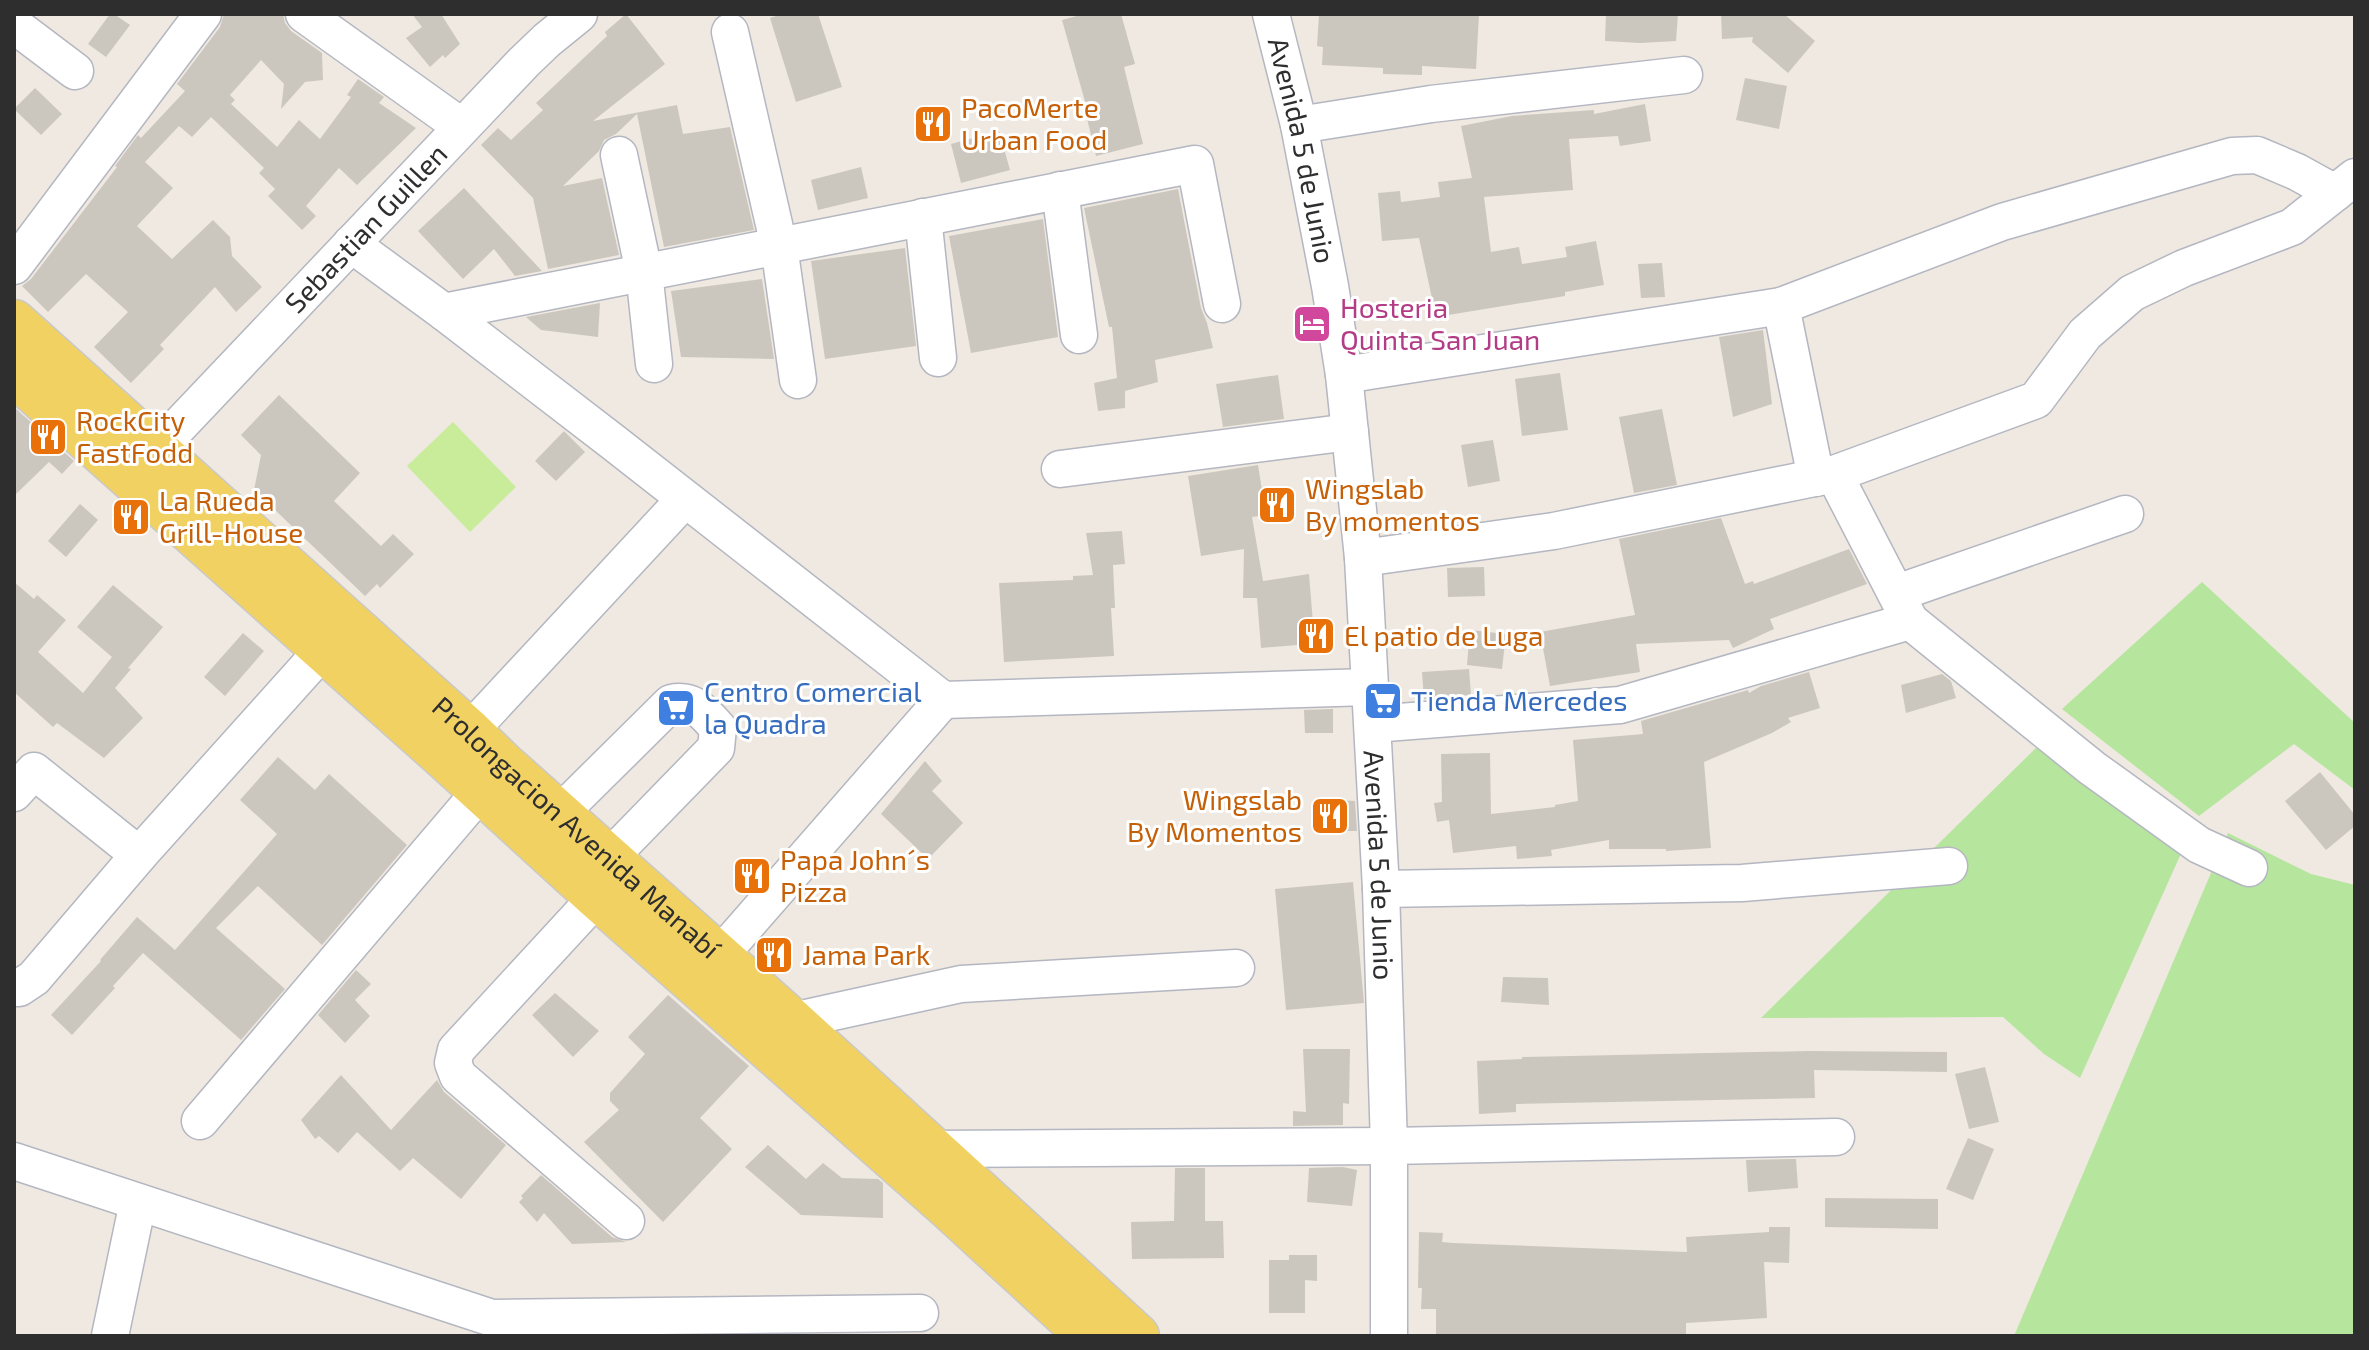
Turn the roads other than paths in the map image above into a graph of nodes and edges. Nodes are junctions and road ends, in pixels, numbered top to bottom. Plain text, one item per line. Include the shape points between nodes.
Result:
1 (203, 14) edge
2 (304, 14) edge
3 (579, 14) edge
4 (1271, 14) edge
5 (14, 25) edge
6 (730, 32) dead end
7 (75, 71) dead end
8 (1684, 75) dead end
9 (1299, 125) junction
10 (462, 127) junction
11 (619, 155) dead end
12 (2345, 185) edge
13 (1060, 190) junction
14 (923, 217) junction
15 (351, 244) junction
16 (779, 246) junction
17 (14, 266) edge
18 (644, 272) junction
19 (1222, 304) dead end
20 (1781, 306) junction
21 (444, 312) junction
22 (14, 322) edge
23 (1079, 335) dead end
24 (938, 358) dead end
25 (654, 364) dead end
26 (14, 374) edge
27 (1344, 375) junction
28 (798, 380) dead end
29 (1350, 432) junction
30 (157, 449) junction
31 (1060, 469) dead end
32 (1825, 476) junction
33 (685, 499) junction
34 (2125, 514) dead end
35 (1363, 558) junction
36 (1904, 607) junction
37 (323, 650) junction
38 (1369, 687) junction
39 (943, 700) junction
40 (1373, 724) junction
41 (456, 744) junction
42 (21, 772) edge
43 (491, 778) junction
44 (559, 814) junction
45 (139, 855) junction
46 (1949, 866) dead end
47 (2249, 868) dead end
48 (603, 878) junction
49 (1381, 889) junction
50 (1236, 968) dead end
51 (707, 970) junction
52 (14, 988) edge
53 (778, 1032) junction
54 (200, 1121) dead end
55 (1836, 1137) dead end
56 (1389, 1146) junction
57 (933, 1149) junction
58 (14, 1161) edge
59 (138, 1202) junction
60 (626, 1221) dead end
61 (1390, 1295) junction
62 (920, 1313) dead end
63 (476, 1324) edge
64 (110, 1336) edge
65 (1089, 1336) edge
66 (1137, 1336) edge
67 (1376, 1336) edge
68 (1389, 1336) edge

1 - 17 street
2 - 10 street
3 - 10 street, Sebastian Guillen
4 - 9 street, Avenida 5 de Junio
5 - 7 street
6 - 16 street
8 - 9 street
9 - 27 street, Avenida 5 de Junio
10 - 15 street, Sebastian Guillen
11 - 18 street
12 - 20 street via 2257,155 2232,156 2002,222
12 - 32 street via 2292,227 2132,293 2085,334 2036,400
13 - 14 street
13 - 19 street via 1195,164
13 - 23 street
14 - 16 street
14 - 24 street
15 - 21 street
15 - 30 street, Sebastian Guillen
16 - 18 street
16 - 28 street
18 - 21 street
18 - 25 street
20 - 27 street
20 - 32 street
21 - 33 street
22 - 30 main road, Prolongacion Avenida Manabí
26 - 37 main road, Prolongacion Avenida Manabí
27 - 29 street, Avenida 5 de Junio
29 - 31 street
29 - 35 street, Avenida 5 de Junio
30 - 41 main road, Prolongacion Avenida Manabí
32 - 35 street via 1554,531
32 - 36 street
33 - 39 street
33 - 41 street
34 - 36 street
35 - 38 street, Avenida 5 de Junio
36 - 40 street via 1620,705
36 - 47 street via 2092,768 2199,845
37 - 41 main road, Prolongacion Avenida Manabí
37 - 45 street
38 - 39 street
38 - 40 street, Avenida 5 de Junio
39 - 51 street
40 - 49 street, Avenida 5 de Junio
41 - 43 main road, Prolongacion Avenida Manabí
42 - 45 street
43 - 44 main road, Prolongacion Avenida Manabí
43 - 48 main road, Prolongacion Avenida Manabí
43 - 54 street
44 - 48 main road, Prolongacion Avenida Manabí
44 - 48 street via 671,703 696,705 718,728 716,748
45 - 52 street via 34,978
46 - 49 street via 1742,883
48 - 51 main road, Prolongacion Avenida Manabí
48 - 60 street via 456,1050 453,1063 458,1076
49 - 56 street, Avenida 5 de Junio
50 - 53 street via 961,984
51 - 53 main road, Prolongacion Avenida Manabí
53 - 57 main road, Prolongacion Avenida Manabí
53 - 65 main road, Prolongacion Avenida Manabí via 947,1206
55 - 56 street
56 - 57 street
56 - 61 street, Avenida 5 de Junio
57 - 66 main road, Prolongacion Avenida Manabí
58 - 59 street
59 - 63 street
59 - 64 street
61 - 67 street
61 - 68 street, Avenida 5 de Junio
62 - 63 street

